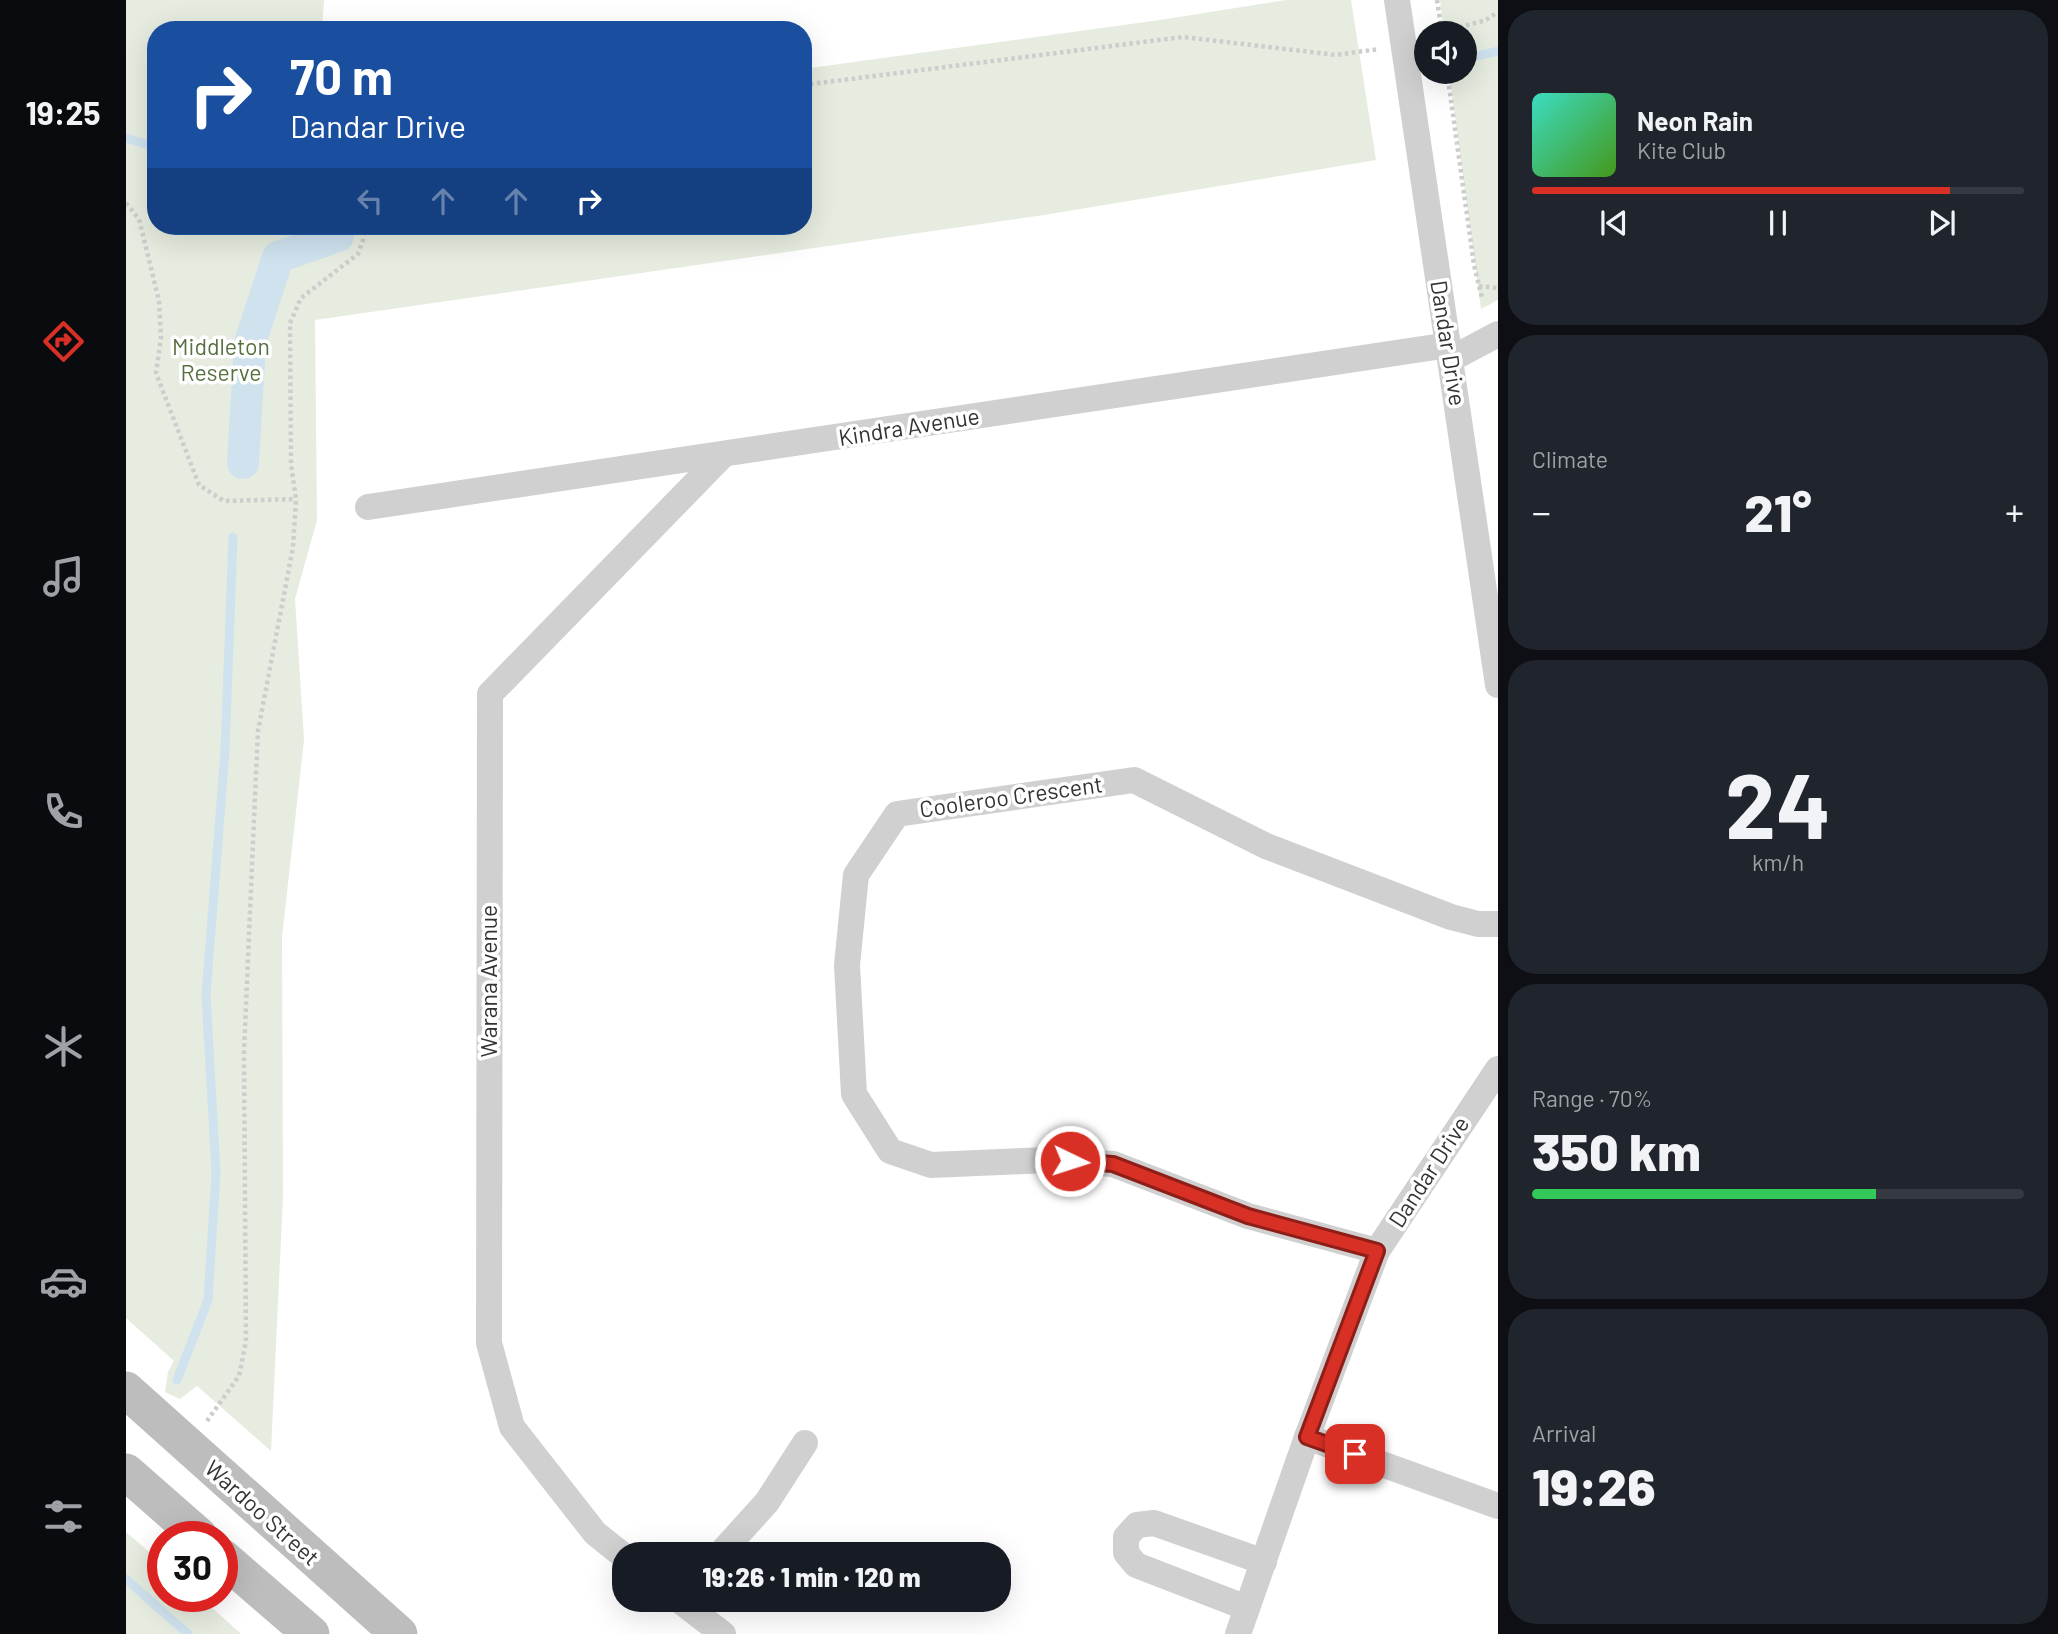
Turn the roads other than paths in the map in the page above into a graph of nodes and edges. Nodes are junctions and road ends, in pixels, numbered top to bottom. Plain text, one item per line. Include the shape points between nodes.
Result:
1 (1397, 0) edge
2 (1498, 334) edge
3 (1450, 352) junction
4 (723, 455) junction
5 (368, 507) dead end
6 (1498, 685) edge
7 (1498, 924) edge
8 (1498, 1069) edge
9 (1377, 1251) junction
10 (126, 1390) edge
11 (1307, 1437) junction
12 (805, 1443) dead end
13 (126, 1472) edge
14 (1498, 1506) edge
15 (183, 1521) edge
16 (731, 1542) edge
17 (612, 1547) edge
18 (1264, 1562) junction
19 (238, 1570) edge
20 (1247, 1608) junction
21 (695, 1612) edge
22 (310, 1634) edge
23 (399, 1634) edge
24 (723, 1634) edge
25 (1238, 1634) edge

1 - 3 street, Dandar Drive
2 - 3 street, Kindra Avenue
3 - 4 street, Kindra Avenue
3 - 6 street, Dandar Drive
4 - 5 street, Kindra Avenue
4 - 17 street, Warana Avenue via 490,694 489,1343 512,1427 595,1533
7 - 9 street, Cooleroo Crescent via 1451,917 1266,846 1134,780 897,814 856,875 847,965 854,1094 890,1151 931,1165 1048,1160 1113,1164 1248,1216
8 - 9 street, Dandar Drive
9 - 11 street, Dandar Drive
10 - 23 main road, Wardoo Street
11 - 14 street
11 - 18 street, Dandar Drive
12 - 16 street via 767,1502
13 - 15 main road
18 - 20 street, Dandar Drive
18 - 20 street via 1154,1523 1137,1525 1126,1537 1126,1553 1136,1565
19 - 22 main road
20 - 25 street, Dandar Drive
21 - 24 street

